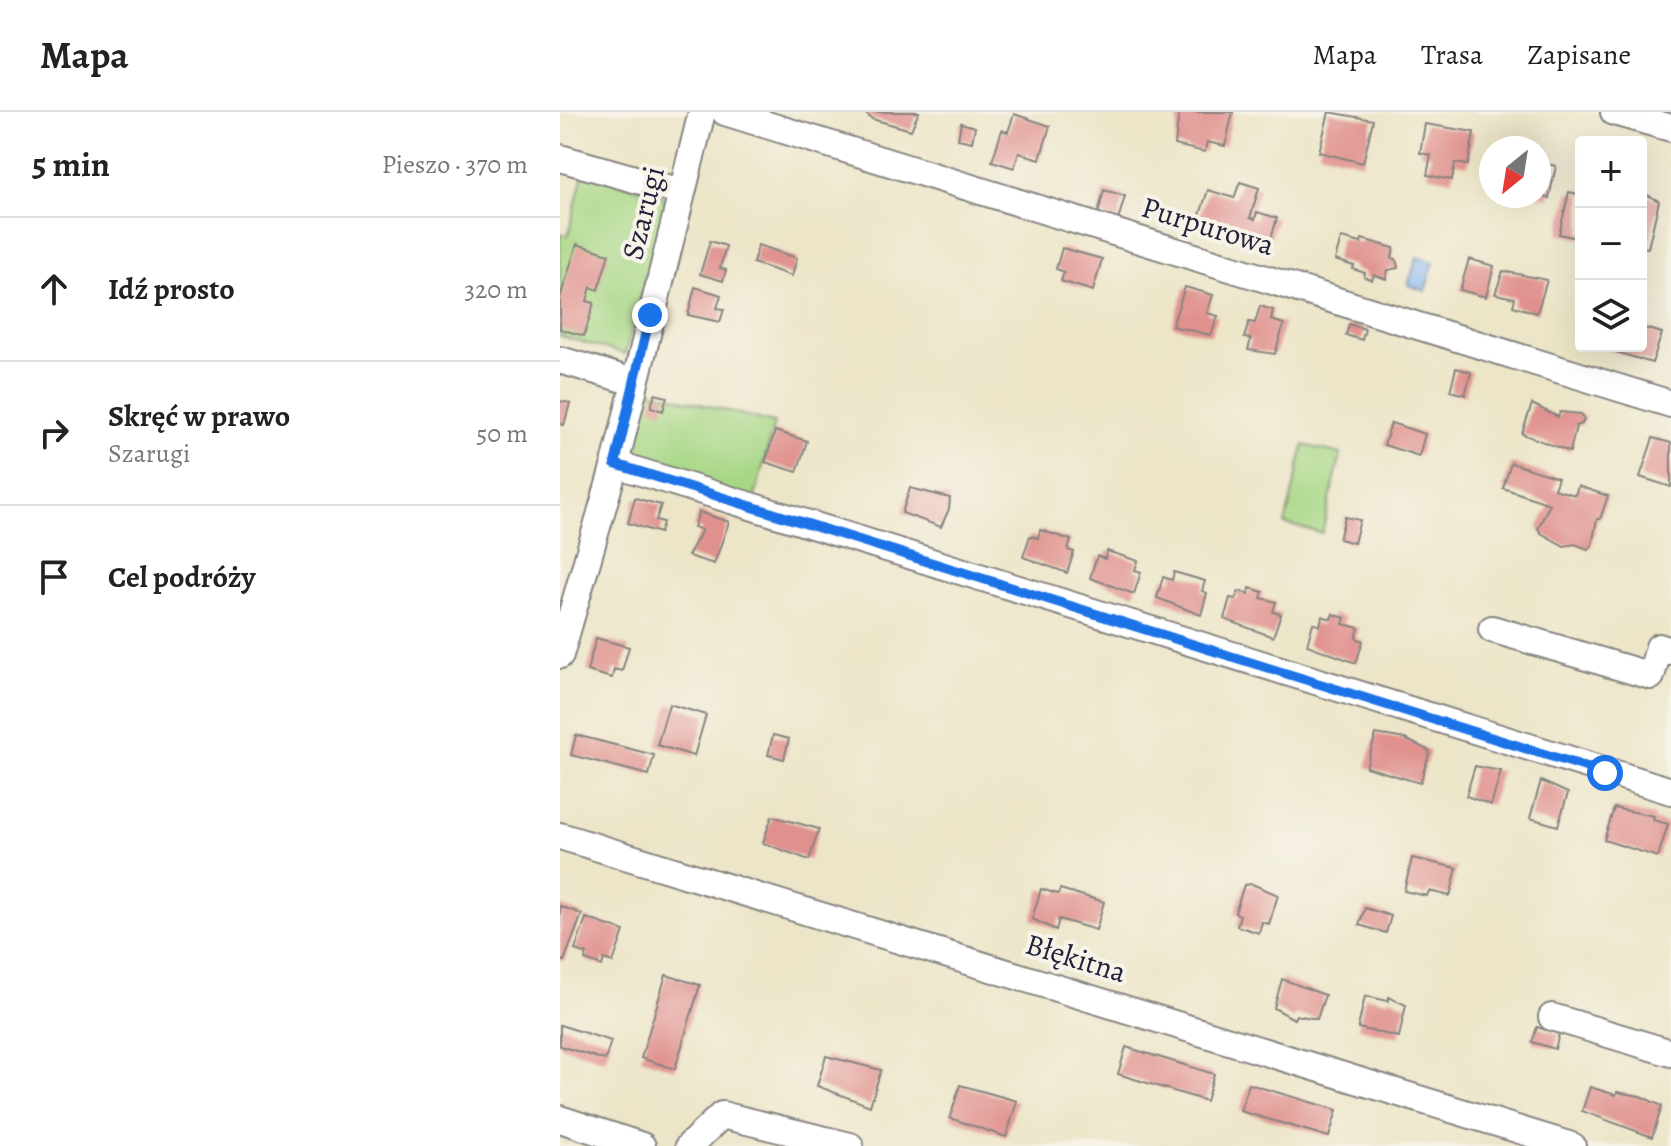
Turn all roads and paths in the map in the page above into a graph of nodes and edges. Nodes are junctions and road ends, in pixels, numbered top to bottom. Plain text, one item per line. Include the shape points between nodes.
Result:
1 (702, 112) edge
2 (725, 112) edge
3 (1614, 112) edge
4 (1671, 128) edge
5 (560, 158) edge
6 (681, 192) junction
7 (560, 360) edge
8 (634, 382) junction
9 (1671, 404) edge
10 (615, 464) junction
11 (1492, 629) dead end
12 (1665, 649) edge
13 (560, 655) edge
14 (1671, 791) edge
15 (560, 836) edge
16 (1552, 1017) dead end
17 (1671, 1053) edge
18 (560, 1119) edge
19 (642, 1146) edge
20 (689, 1146) edge
21 (850, 1146) edge
22 (1572, 1146) edge

1 - 6 street, Szarugi
2 - 9 street, Purpurowa
3 - 4 street
5 - 6 street
6 - 8 street, Szarugi
7 - 8 street
8 - 10 street, Szarugi
10 - 13 street, Szarugi
10 - 14 street
11 - 12 street via 1651,676
15 - 22 street, Błękitna
16 - 17 street
18 - 19 street
20 - 21 street via 722,1115

